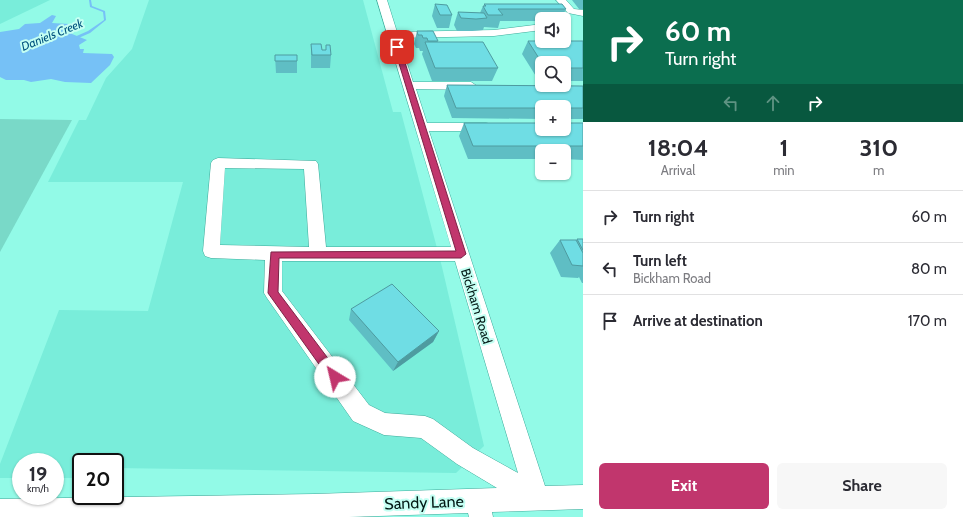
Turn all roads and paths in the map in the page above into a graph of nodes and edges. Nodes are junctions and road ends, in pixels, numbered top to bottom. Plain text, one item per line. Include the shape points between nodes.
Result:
1 (382, 0) edge
2 (561, 0) edge
3 (583, 13) edge
4 (535, 28) edge
5 (393, 34) junction
6 (409, 85) junction
7 (480, 86) edge
8 (422, 127) junction
9 (497, 128) edge
10 (274, 254) junction
11 (318, 254) junction
12 (461, 254) junction
13 (583, 497) edge
14 (536, 498) junction
15 (479, 509) edge
16 (0, 511) edge
17 (314, 511) edge
18 (127, 512) edge

1 - 5 street, Bickham Road
2 - 3 street via 571,11
4 - 5 street via 494,33
5 - 6 street, Bickham Road
6 - 7 street
6 - 8 street, Bickham Road
8 - 9 street
8 - 12 street, Bickham Road
10 - 11 street
10 - 11 street via 211,251 218,163 311,164
10 - 14 street via 273,293 361,413 384,424 425,427 465,456
11 - 12 street
12 - 14 street, Bickham Road
13 - 14 street, Sandy Lane
14 - 15 street, Sandy Lane
15 - 17 street, Sandy Lane
16 - 18 street, Sandy Lane
17 - 18 street, Sandy Lane

